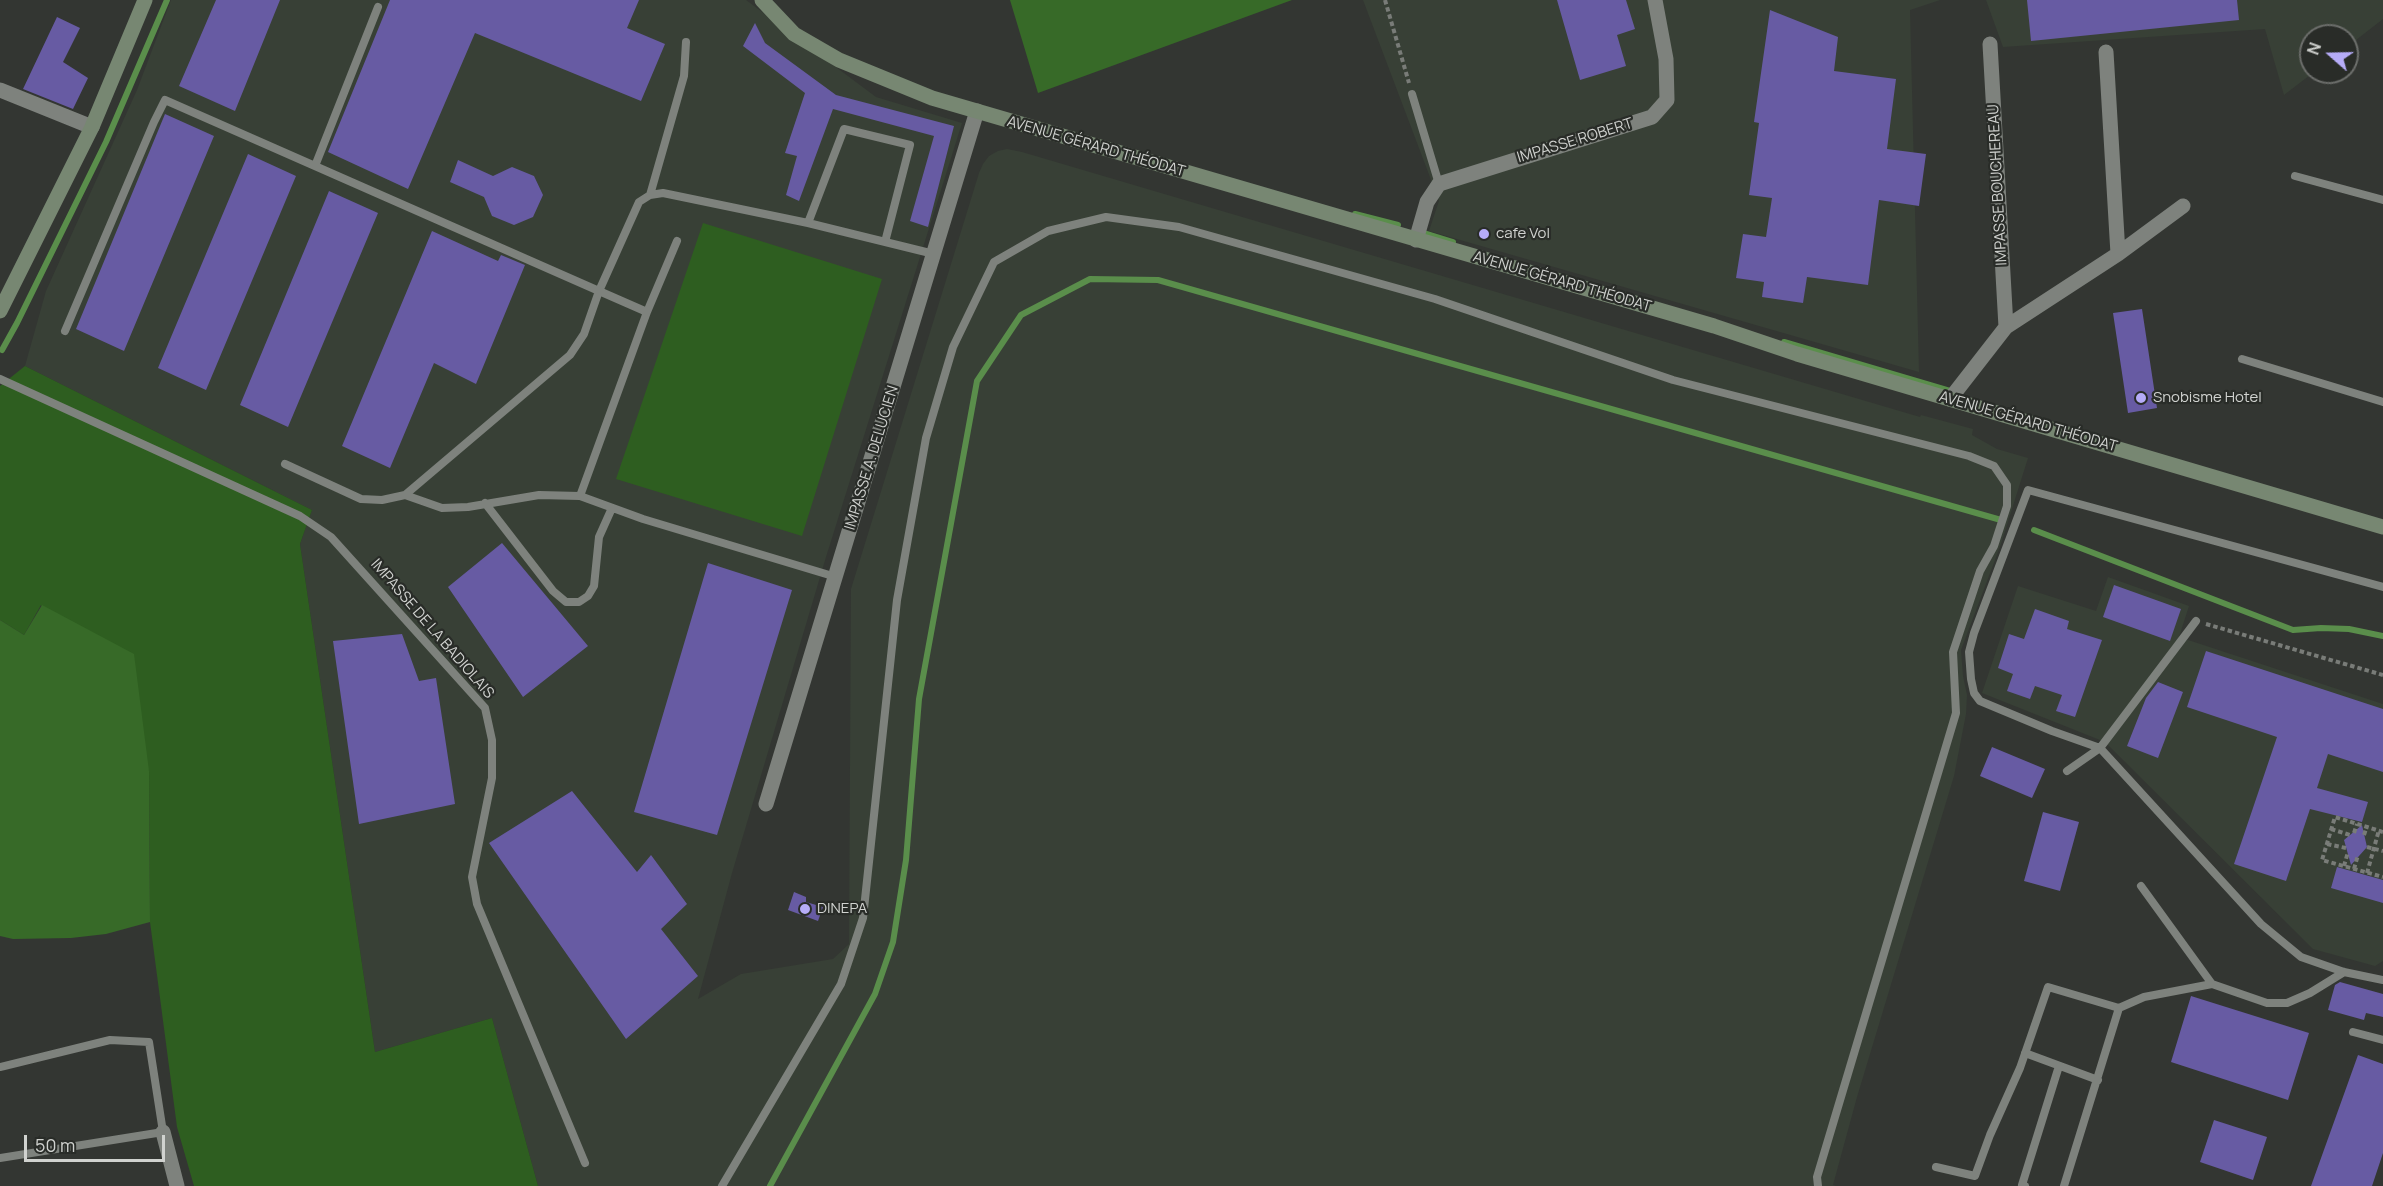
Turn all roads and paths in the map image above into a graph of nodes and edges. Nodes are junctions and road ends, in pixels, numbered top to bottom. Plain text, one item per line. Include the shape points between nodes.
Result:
1 (145, 0) edge
2 (762, 0) edge
3 (1384, 0) edge
4 (1655, 0) edge
5 (378, 7) dead end
6 (686, 42) dead end
7 (1990, 44) dead end
8 (2106, 52) dead end
9 (0, 90) edge
10 (1412, 94) joint
11 (977, 111) junction
12 (92, 127) junction
13 (315, 166) junction
14 (2295, 176) dead end
15 (1439, 184) junction
16 (650, 195) junction
17 (2383, 200) edge
18 (2183, 206) dead end
19 (808, 223) junction
20 (1416, 240) junction
21 (677, 241) dead end
22 (885, 242) junction
23 (934, 254) junction
24 (2118, 254) junction
25 (600, 291) junction
26 (0, 310) edge
27 (647, 312) junction
28 (2006, 327) junction
29 (65, 331) dead end
30 (2242, 359) dead end
31 (0, 379) edge
32 (1950, 399) junction
33 (2383, 402) edge
34 (285, 464) dead end
35 (405, 495) junction
36 (580, 496) junction
37 (485, 503) junction
38 (612, 508) junction
39 (2383, 527) edge
40 (836, 577) junction
41 (2383, 587) edge
42 (2196, 621) joint
43 (2383, 675) edge
44 (2100, 748) junction
45 (2067, 771) dead end
46 (766, 804) dead end
47 (2357, 824) junction
48 (2367, 826) junction
49 (2331, 828) junction
50 (2381, 831) edge
51 (2364, 835) dead end
52 (2327, 844) junction
53 (2367, 848) dead end
54 (2374, 849) junction
55 (2383, 851) edge
56 (2358, 855) dead end
57 (2344, 866) junction
58 (2354, 869) junction
59 (2367, 873) junction
60 (2383, 878) edge
61 (2141, 886) dead end
62 (2344, 972) junction
63 (2383, 980) edge
64 (2212, 984) junction
65 (2119, 1008) junction
66 (2352, 1032) dead end
67 (2383, 1040) edge
68 (2025, 1053) junction
69 (2059, 1066) junction
70 (0, 1067) edge
71 (2098, 1080) junction
72 (163, 1132) junction
73 (0, 1158) edge
74 (585, 1163) dead end
75 (1936, 1167) dead end
76 (177, 1186) edge
77 (722, 1186) edge
78 (1818, 1186) edge
79 (2025, 1186) edge
80 (2064, 1186) edge

1 - 12 street
2 - 11 street, AVENUE GÉRARD THÉODAT via 794,34 838,60 932,98
3 - 10 path
4 - 15 street, IMPASSE ROBERT via 1666,59 1667,100 1652,117
5 - 13 lane
6 - 16 lane via 684,76
7 - 28 street, IMPASSE BOUCHEREAU
8 - 24 street
9 - 12 street
10 - 15 lane
11 - 20 street, AVENUE GÉRARD THÉODAT
11 - 23 street, IMPASSE A. DELUCIEN
12 - 26 street
13 - 25 lane
13 - 29 lane via 165,100
14 - 17 lane
15 - 20 street via 1427,202
16 - 19 lane via 676,195
16 - 25 lane via 639,202
18 - 24 street
19 - 22 lane
19 - 22 lane via 844,129 910,145
20 - 32 street, AVENUE GÉRARD THÉODAT
21 - 27 lane
22 - 23 lane
23 - 40 street, IMPASSE A. DELUCIEN
24 - 28 street
25 - 27 lane
25 - 35 lane via 584,334 570,355
27 - 36 lane
28 - 32 street
30 - 33 lane
31 - 74 lane, IMPASSE DE LA BADIOLAIS via 300,516 331,537 485,708 492,740 492,778 472,877 477,904
32 - 39 street, AVENUE GÉRARD THÉODAT
34 - 35 lane via 361,499
35 - 37 lane via 442,508
36 - 37 lane via 539,495
36 - 38 lane
37 - 38 lane via 553,591 566,602 579,602 594,586 598,537
38 - 40 lane
40 - 46 street, IMPASSE A. DELUCIEN
41 - 44 lane via 2028,490 1974,633 1969,652 1974,693 1980,700
42 - 43 path
42 - 44 lane
44 - 45 lane
44 - 62 lane via 2261,924 2301,957
47 - 48 path
47 - 49 path via 2352,834
47 - 49 path via 2335,817
48 - 50 path
48 - 51 path
49 - 52 path
50 - 54 path
52 - 57 path via 2347,850
52 - 57 path via 2322,860
53 - 54 path
54 - 55 path
54 - 59 path
56 - 58 path
57 - 58 path
58 - 59 path
59 - 60 path
61 - 64 lane
62 - 63 lane
62 - 64 lane via 2287,1003 2267,1003
64 - 65 lane via 2144,997
65 - 68 lane via 2048,987
65 - 71 lane
66 - 67 lane
68 - 69 lane
68 - 75 lane via 1975,1176
69 - 71 lane
69 - 79 lane via 2022,1185
70 - 72 lane via 110,1040 149,1042
71 - 80 lane
72 - 73 lane
72 - 76 street
77 - 78 lane via 841,984 863,918 897,600 926,438 952,347 994,262 1048,231 1106,217 1179,227 1435,299 1673,380 1970,456 1994,466 2007,485 2007,506 1953,652 1956,713 1817,1177

